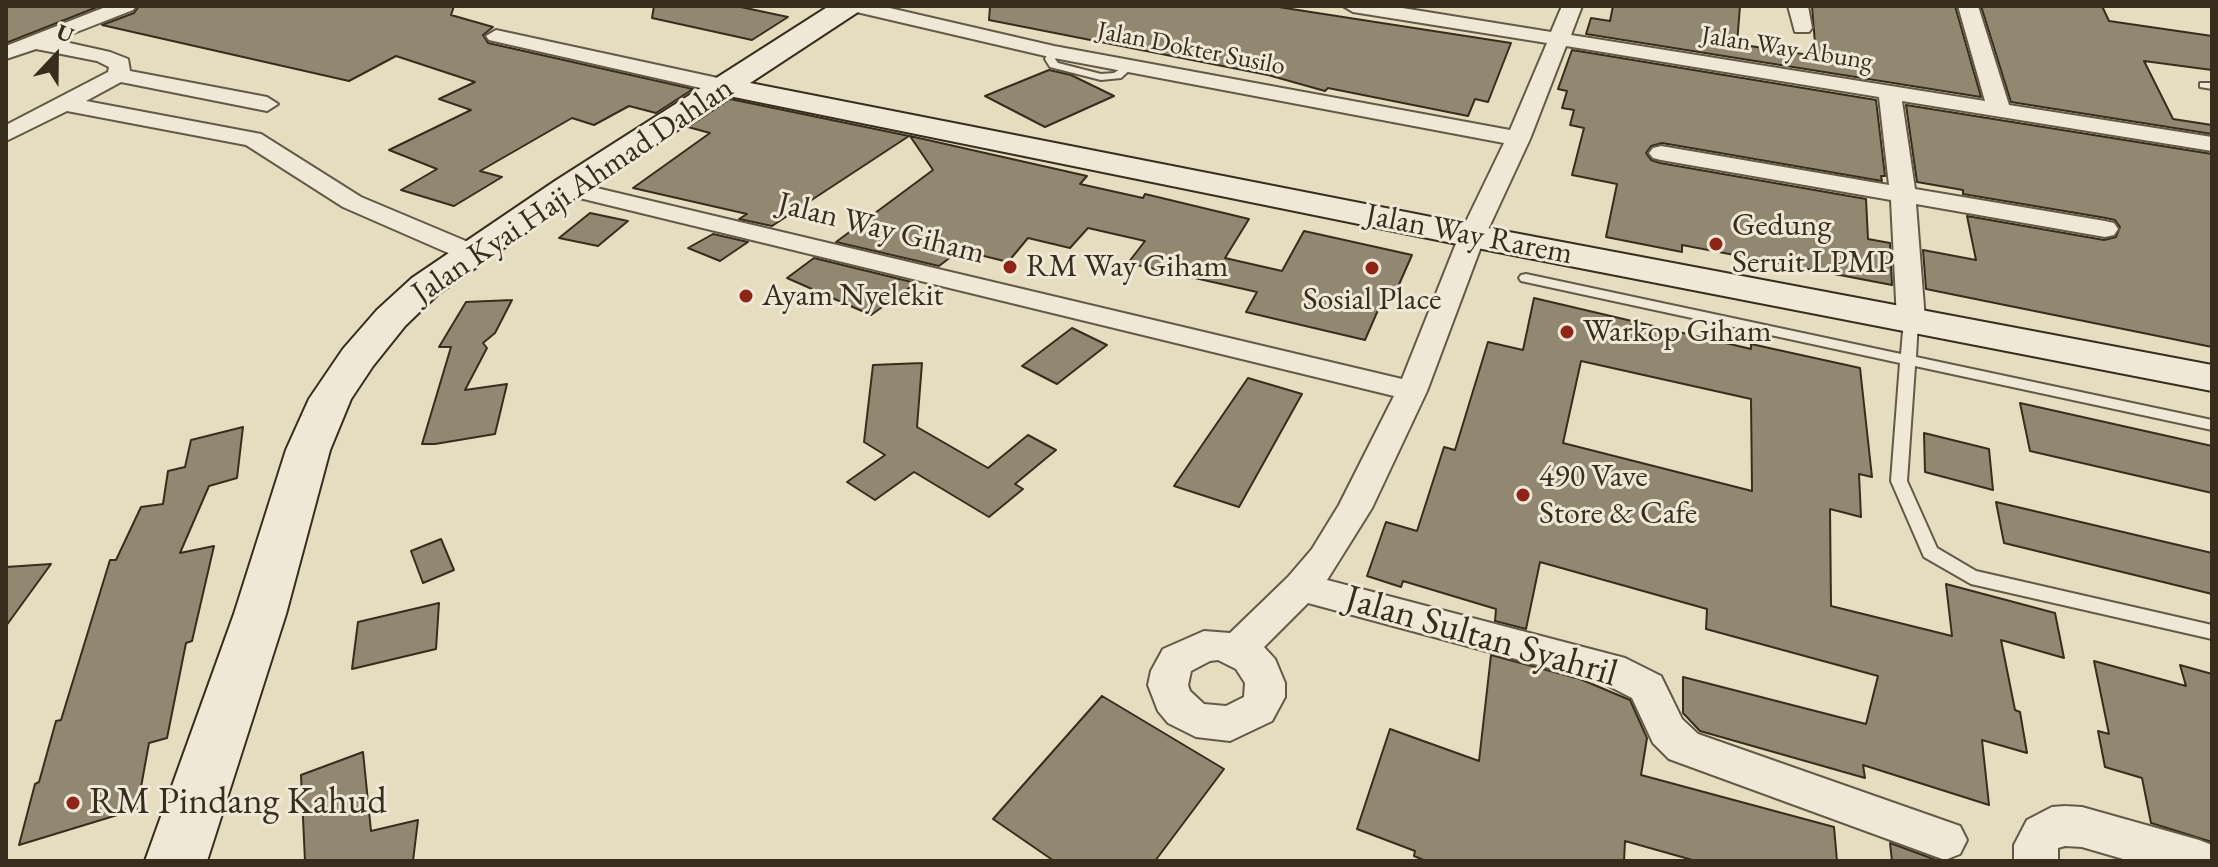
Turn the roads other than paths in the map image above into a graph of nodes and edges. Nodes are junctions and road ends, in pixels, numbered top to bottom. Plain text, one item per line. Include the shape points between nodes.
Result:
1 (126, 6) edge
2 (848, 6) edge
3 (855, 6) edge
4 (1353, 6) edge
5 (1572, 6) edge
6 (1798, 6) edge
7 (1968, 6) edge
8 (1802, 28) dead end
9 (496, 36) dead end
10 (1557, 41) junction
11 (33, 42) junction
12 (6, 53) edge
13 (118, 75) junction
14 (727, 87) junction
15 (1890, 93) junction
16 (66, 104) junction
17 (267, 104) dead end
18 (1999, 110) junction
19 (6, 134) edge
20 (1518, 139) junction
21 (2212, 144) edge
22 (1661, 153) dead end
23 (567, 188) junction
24 (1903, 195) junction
25 (2105, 229) dead end
26 (1472, 236) junction
27 (471, 253) junction
28 (1526, 278) dead end
29 (1911, 320) junction
30 (1908, 360) junction
31 (2212, 378) edge
32 (1412, 391) junction
33 (2212, 425) edge
34 (1301, 587) junction
35 (2212, 632) edge
36 (1237, 650) dead end
37 (1945, 840) dead end
38 (176, 861) edge
39 (2036, 861) edge
40 (2199, 861) edge

1 - 11 street
2 - 14 street, Jalan Kyai Haji Ahmad Dahlan
3 - 20 street, Jalan Dokter Susilo via 1054,52
4 - 10 street, Jalan Way Abung
5 - 10 street, Jalan Sultan Syahril
6 - 8 street
7 - 18 street
9 - 14 street
10 - 15 street, Jalan Way Abung
10 - 20 street, Jalan Sultan Syahril
11 - 12 street
11 - 13 street via 103,56 120,64
13 - 16 street
13 - 17 street
14 - 23 street, Jalan Kyai Haji Ahmad Dahlan
14 - 26 street, Jalan Way Rarem
15 - 18 street, Jalan Way Abung
15 - 24 street
16 - 19 street
16 - 27 street via 253,139 352,202
18 - 21 street, Jalan Way Abung
20 - 26 street, Jalan Sultan Syahril
22 - 24 street
23 - 27 street, Jalan Kyai Haji Ahmad Dahlan
23 - 32 street, Jalan Way Giham
24 - 25 street
24 - 29 street
26 - 29 street, Jalan Way Rarem
26 - 32 street, Jalan Sultan Syahril
27 - 38 street, Jalan Kyai Haji Ahmad Dahlan via 391,318 330,399 303,464 260,614
28 - 30 lane
29 - 30 lane
29 - 31 street, Jalan Way Rarem
30 - 33 lane
30 - 35 lane via 1899,481 1930,552 1971,577
32 - 34 street, Jalan Sultan Syahril via 1355,508
34 - 36 street, Jalan Sultan Syahril
34 - 37 street, Jalan Sultan Syahril via 1611,669 1647,687 1667,731 1684,747
39 - 40 street via 2042,834 2065,826

